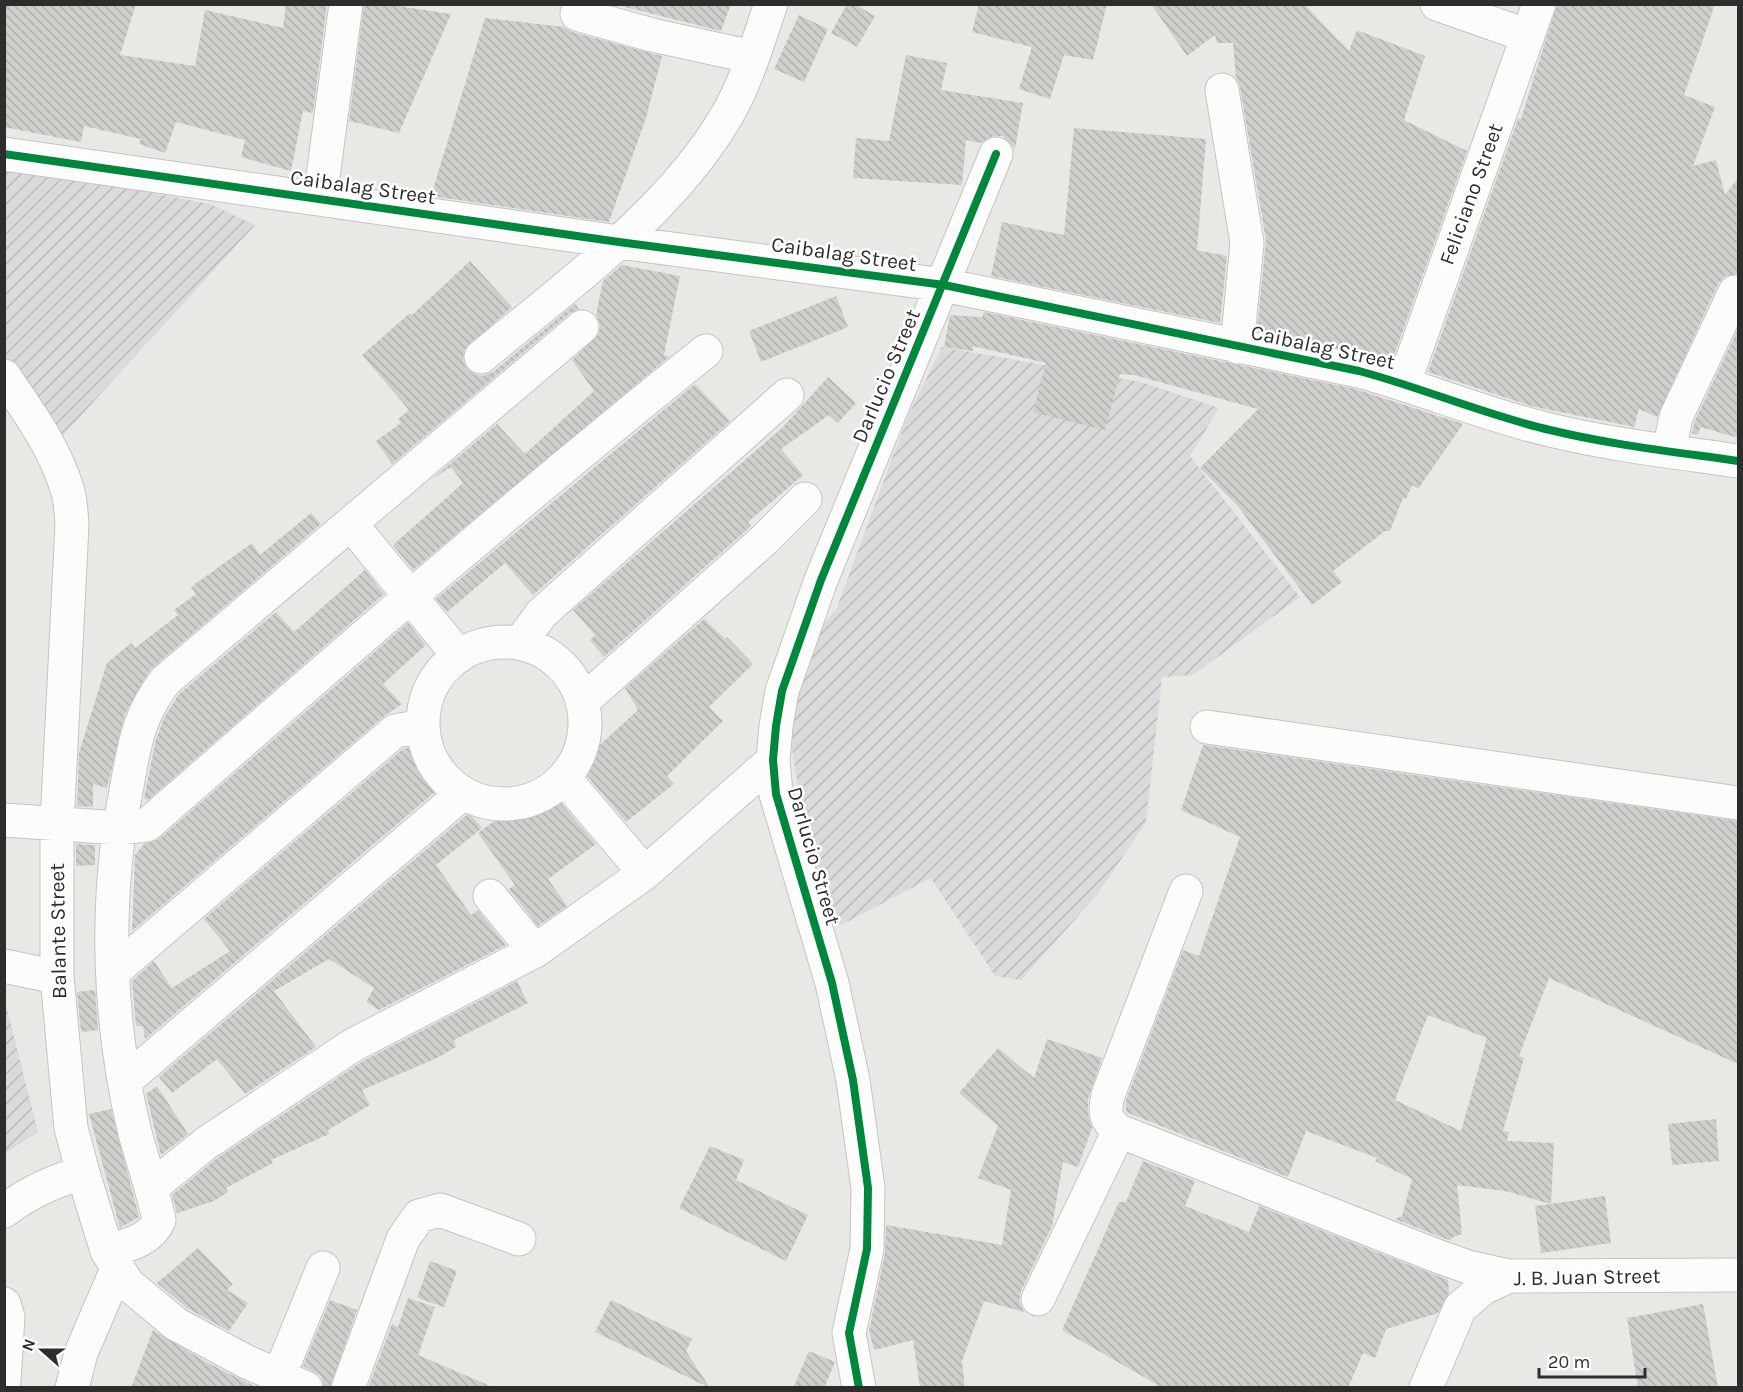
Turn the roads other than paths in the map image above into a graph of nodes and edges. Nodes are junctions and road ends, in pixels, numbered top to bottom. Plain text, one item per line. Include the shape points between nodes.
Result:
1 (346, 4) edge
2 (771, 4) edge
3 (1437, 4) edge
4 (1539, 4) edge
5 (577, 14) dead end
6 (1528, 36) junction
7 (753, 57) junction
8 (1222, 90) dead end
9 (4, 154) edge
10 (996, 154) dead end
11 (320, 199) junction
12 (619, 242) junction
13 (944, 285) junction
14 (1735, 292) dead end
15 (582, 327) dead end
16 (1237, 347) junction
17 (706, 351) dead end
18 (481, 357) dead end
19 (4, 376) edge
20 (1404, 383) junction
21 (787, 394) dead end
22 (1669, 451) junction
23 (1738, 461) edge
24 (805, 499) dead end
25 (351, 524) junction
26 (410, 595) junction
27 (520, 643) junction
28 (459, 656) junction
29 (582, 702) junction
30 (422, 726) junction
31 (1207, 727) dead end
32 (773, 760) junction
33 (564, 778) junction
34 (462, 794) junction
35 (1738, 803) edge
36 (4, 820) edge
37 (57, 824) junction
38 (118, 828) junction
39 (645, 873) junction
40 (1186, 891) dead end
41 (490, 896) dead end
42 (535, 951) junction
43 (4, 966) edge
44 (113, 972) junction
45 (57, 978) junction
46 (125, 1081) junction
47 (1119, 1131) junction
48 (82, 1173) junction
49 (152, 1187) junction
50 (4, 1211) edge
51 (519, 1239) dead end
52 (323, 1268) dead end
53 (1738, 1275) edge
54 (1509, 1276) junction
55 (126, 1277) junction
56 (1038, 1299) dead end
57 (4, 1304) edge
58 (243, 1375) edge
59 (4, 1381) edge
60 (292, 1382) edge
61 (72, 1388) edge
62 (348, 1388) edge
63 (859, 1388) edge
64 (1426, 1388) edge

1 - 11 street
2 - 7 street
3 - 6 street
4 - 6 street, Feliciano Street
5 - 7 street
6 - 20 street, Feliciano Street
7 - 12 street via 727,115 687,171
8 - 16 street via 1247,243
9 - 11 street, Caibalag Street
10 - 13 street, Darlucio Street
11 - 12 street, Caibalag Street
12 - 13 street, Caibalag Street
12 - 18 street
13 - 16 street, Caibalag Street
13 - 32 street, Darlucio Street via 797,643 782,691
14 - 22 street via 1676,417
15 - 25 street
16 - 20 street, Caibalag Street
17 - 26 street via 542,482
19 - 37 street, Balante Street via 33,418 53,458 68,493 72,525
20 - 22 street, Caibalag Street via 1549,430 1600,442
21 - 27 street via 542,614
22 - 23 street, Caibalag Street
24 - 29 street
25 - 26 street
25 - 38 street via 165,681 148,703 139,727
26 - 28 street
26 - 38 street via 147,825
27 - 28 street via 478,646
27 - 29 street via 542,651 560,664 574,681
28 - 30 street via 443,669 432,686
29 - 33 street via 585,729 579,755
30 - 34 street via 434,765
30 - 44 street via 395,730
31 - 35 street
32 - 39 street
32 - 63 street, Darlucio Street via 776,794 832,983 853,1080 868,1188 867,1249 849,1333
33 - 34 street via 542,795 516,804 488,804
33 - 39 street
34 - 46 street
36 - 37 street
37 - 38 street
37 - 45 street, Balante Street
38 - 44 street via 112,895
39 - 42 street
40 - 47 street via 1108,1095 1104,1112
41 - 42 street
42 - 49 street via 353,1045 205,1144
43 - 45 street
44 - 46 street
45 - 48 street, Balante Street via 71,1128
46 - 49 street
47 - 54 street via 1437,1256
47 - 56 street
48 - 50 street via 56,1180
48 - 55 street, Balante Street
49 - 55 street via 159,1220 155,1231 133,1243
51 - 62 street via 440,1210 419,1216 403,1239
52 - 60 street
53 - 54 street, J. B. Juan Street
54 - 64 street, J. B. Juan Street via 1483,1288 1460,1308
55 - 58 street via 176,1324
55 - 61 street via 81,1353
57 - 59 street via 8,1317
58 - 60 street

